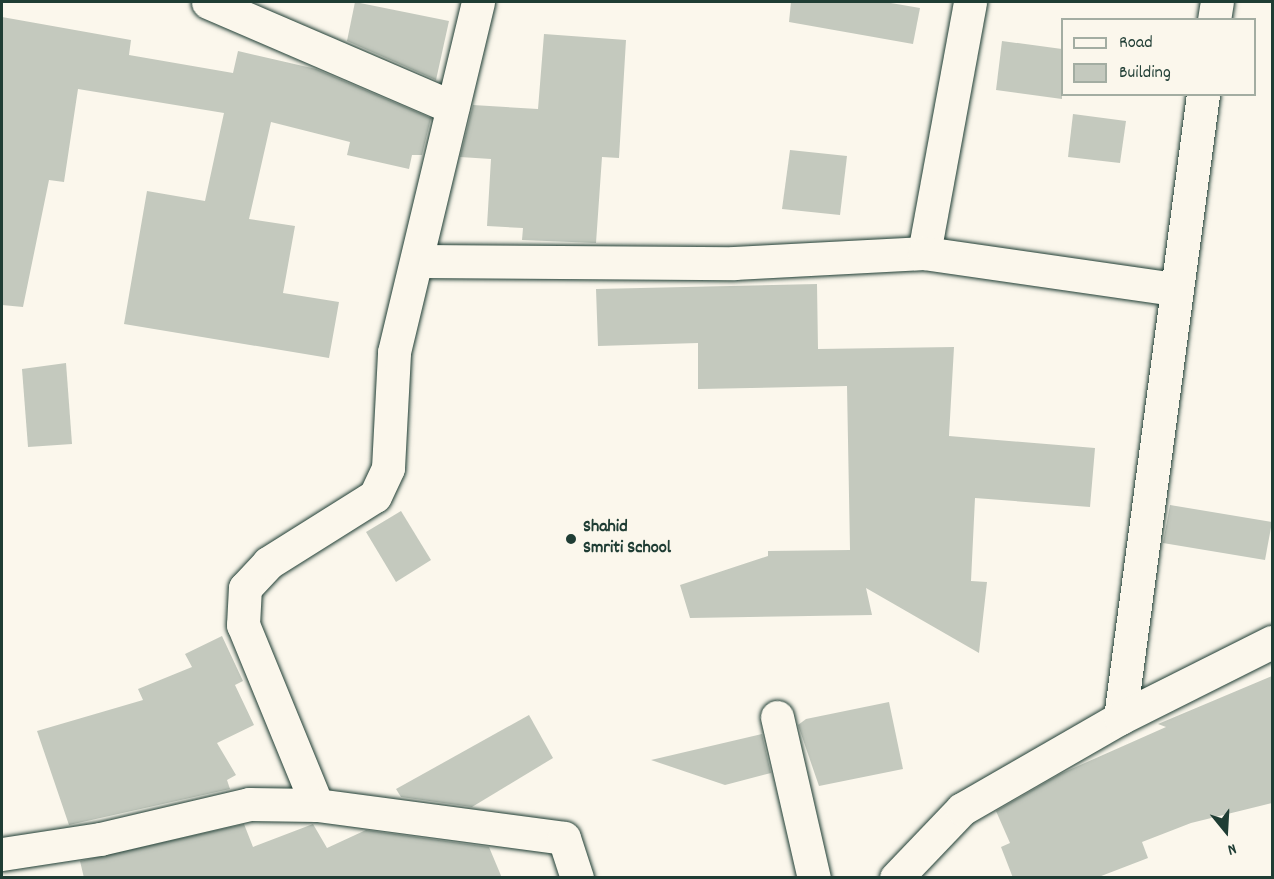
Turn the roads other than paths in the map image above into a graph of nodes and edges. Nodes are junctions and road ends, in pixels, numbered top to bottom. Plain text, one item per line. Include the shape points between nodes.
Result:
1 (208, 2) edge
2 (478, 2) edge
3 (969, 2) edge
4 (1217, 2) edge
5 (1214, 18) edge
6 (1203, 96) edge
7 (452, 107) junction
8 (924, 253) junction
9 (420, 261) junction
10 (1174, 289) junction
11 (1272, 642) edge
12 (777, 717) dead end
13 (1120, 718) junction
14 (318, 805) junction
15 (2, 854) edge
16 (577, 878) edge
17 (814, 878) edge
18 (896, 878) edge

1 - 7 street
2 - 7 street
3 - 8 street
4 - 5 street
6 - 10 street
7 - 9 street
8 - 9 street via 734,263
8 - 10 street
9 - 14 street via 394,352 388,468 375,496 268,563 245,588 243,625
10 - 13 street
11 - 13 street
12 - 17 street
13 - 18 street via 962,809
14 - 15 street via 249,804 100,839
14 - 16 street via 564,838

